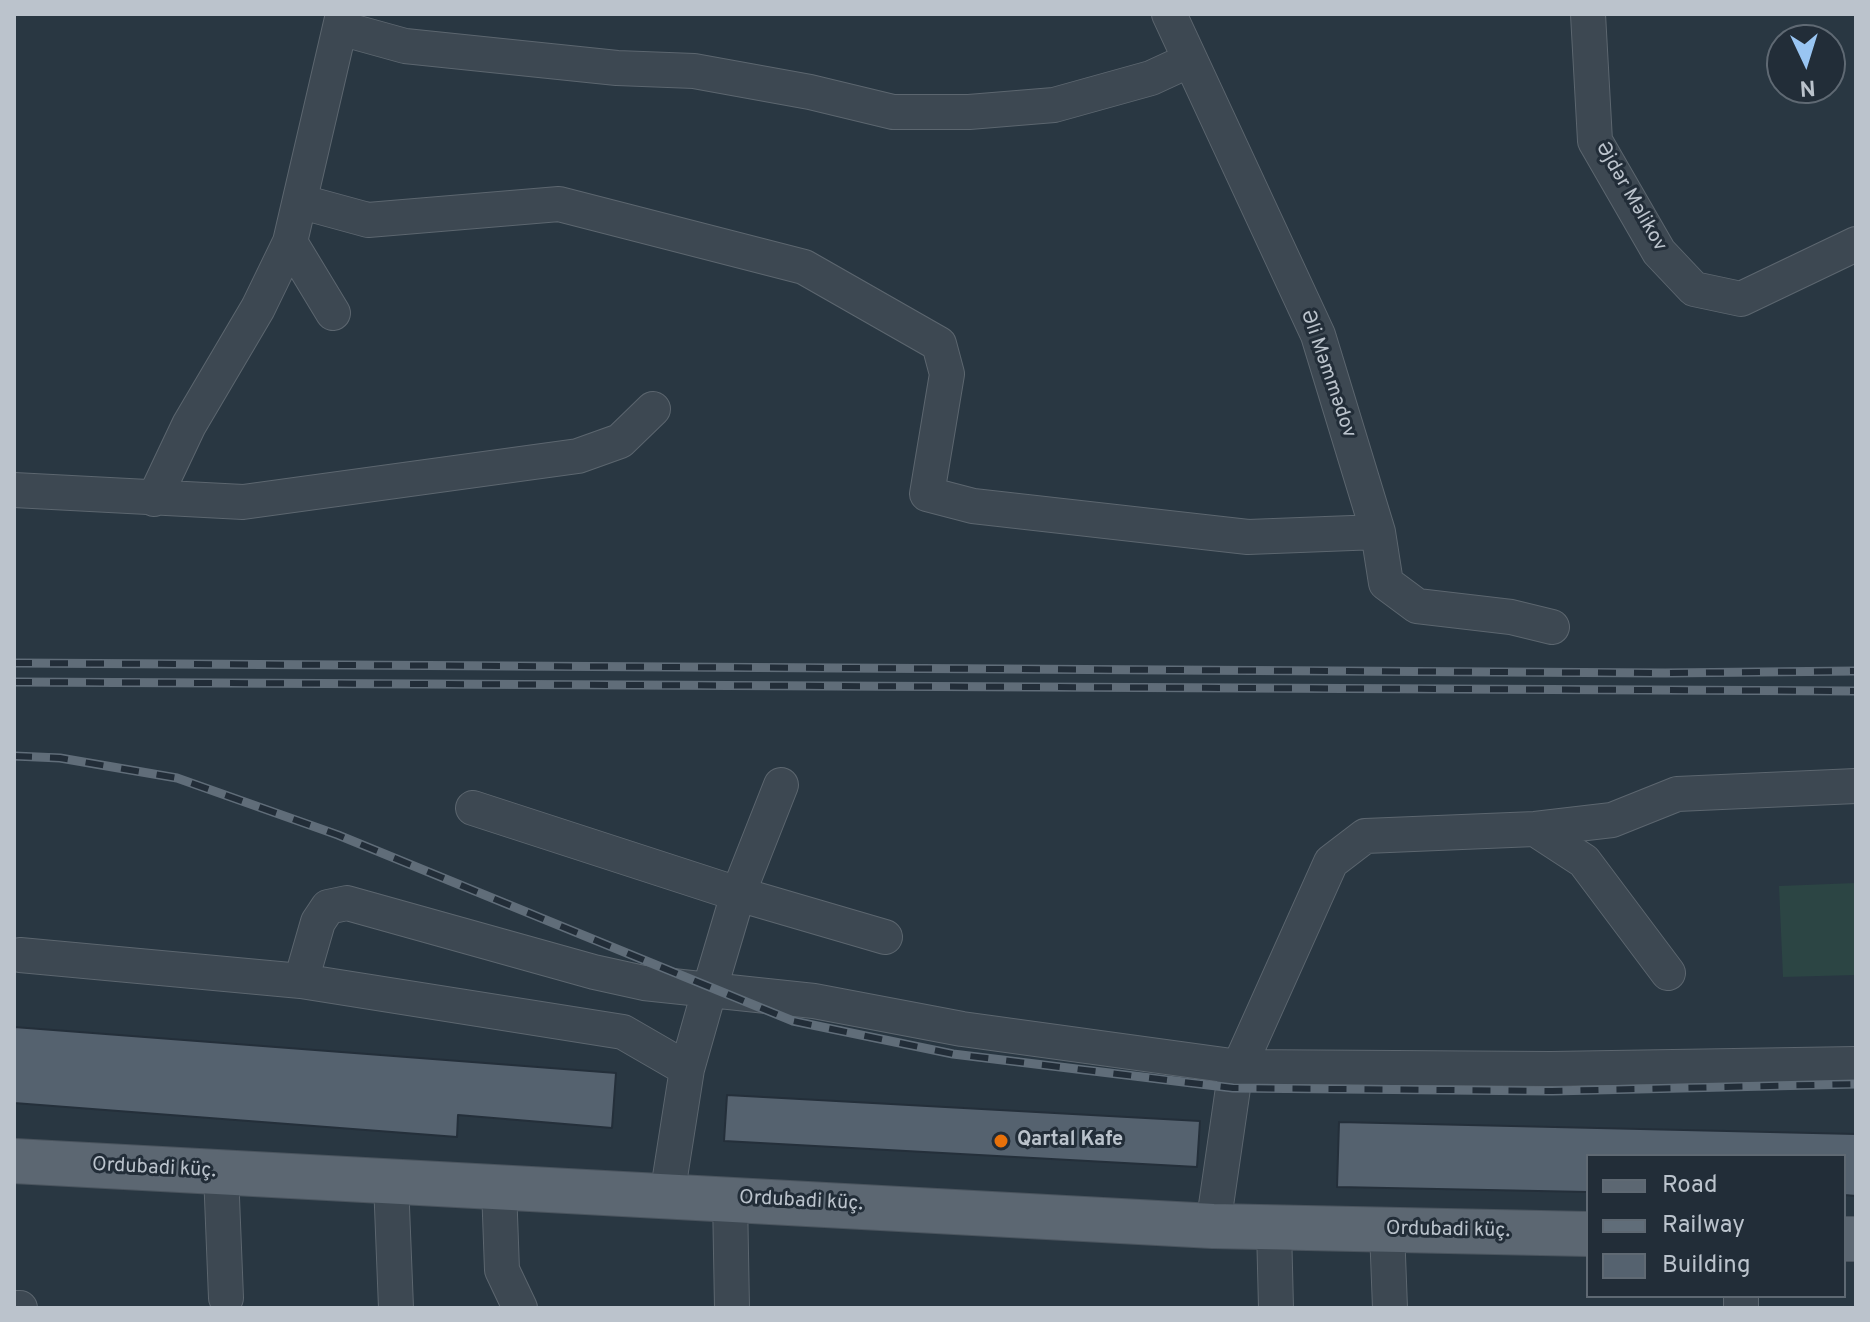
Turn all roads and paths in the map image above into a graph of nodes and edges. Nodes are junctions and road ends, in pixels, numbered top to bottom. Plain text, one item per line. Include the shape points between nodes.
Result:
1 (1169, 14) edge
2 (1588, 14) edge
3 (341, 21) edge
4 (1190, 60) junction
5 (302, 202) junction
6 (290, 242) junction
7 (1856, 244) edge
8 (333, 313) dead end
9 (653, 409) dead end
10 (14, 490) edge
11 (154, 499) junction
12 (1378, 532) junction
13 (1552, 627) dead end
14 (781, 785) dead end
15 (1856, 786) edge
16 (473, 808) dead end
17 (1535, 829) junction
18 (738, 894) junction
19 (885, 937) dead end
20 (20, 955) dead end
21 (1668, 973) dead end
22 (301, 981) junction
23 (710, 988) junction
24 (1856, 1064) edge
25 (1239, 1067) junction
26 (687, 1069) junction
27 (14, 1161) edge
28 (221, 1173) junction
29 (391, 1182) junction
30 (499, 1188) junction
31 (667, 1196) junction
32 (730, 1198) junction
33 (1213, 1226) junction
34 (1274, 1228) junction
35 (1387, 1230) junction
36 (1586, 1234) edge
37 (226, 1298) dead end
38 (14, 1308) edge
39 (20, 1308) edge
40 (396, 1308) edge
41 (520, 1308) edge
42 (732, 1308) edge
43 (1276, 1308) edge
44 (1390, 1308) edge

1 - 4 street, Əli Məmmədov
2 - 7 street, Əjdər Məlikov via 1595,141 1659,252 1694,289 1741,299
3 - 4 street via 405,46 694,71 893,112 1054,105 1151,78
3 - 5 street
4 - 12 street, Əli Məmmədov via 1318,335
5 - 6 street
5 - 12 street via 368,220 559,204 804,267 939,344 947,374 927,494 973,506 1248,537
6 - 8 street
6 - 11 street
9 - 11 street via 620,441 578,456 243,502
10 - 11 street
12 - 13 street, Əli Məmmədov via 1386,583 1417,606
14 - 18 street
15 - 17 street via 1677,794 1612,820
16 - 18 street
17 - 21 street via 1584,861
17 - 25 street via 1365,836 1331,862
18 - 19 street
18 - 23 street
20 - 22 street
22 - 23 street via 318,922 328,907 347,903 594,972 644,983
22 - 26 street via 623,1032
23 - 25 street
23 - 26 street
24 - 25 street
25 - 33 street
26 - 31 street
27 - 28 main road, Ordubadi küç.
28 - 29 main road, Ordubadi küç.
28 - 37 street
29 - 30 main road, Ordubadi küç.
29 - 40 street
30 - 31 main road, Ordubadi küç.
30 - 41 street via 502,1270
31 - 32 main road, Ordubadi küç.
32 - 33 main road, Ordubadi küç.
32 - 42 street
33 - 34 main road, Ordubadi küç.
34 - 35 main road, Ordubadi küç.
34 - 43 street
35 - 36 main road, Ordubadi küç.
35 - 44 street
38 - 39 street

